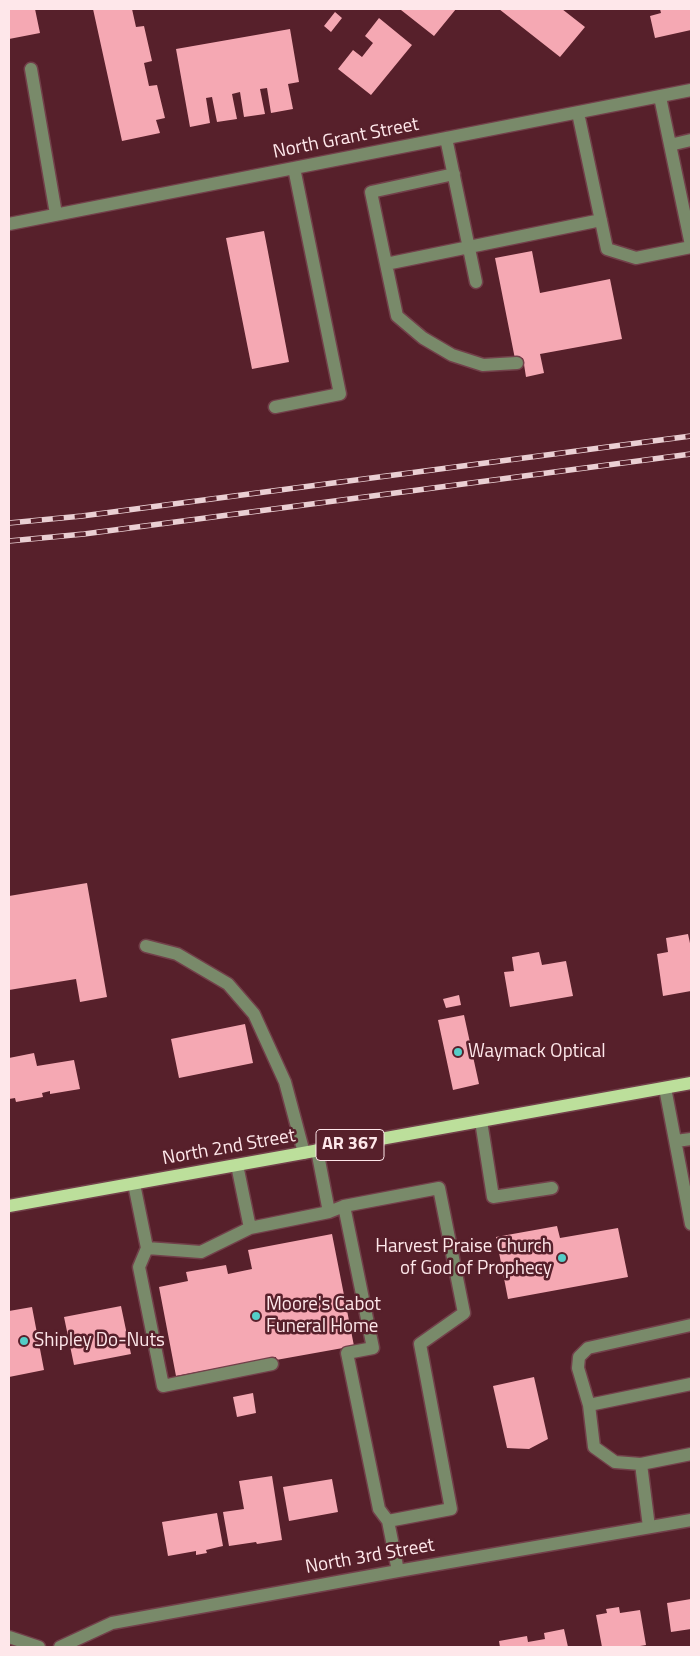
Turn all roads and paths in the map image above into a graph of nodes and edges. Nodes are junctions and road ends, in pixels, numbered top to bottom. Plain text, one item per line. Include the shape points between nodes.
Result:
1 (31, 70) dead end
2 (691, 90) edge
3 (660, 97) junction
4 (578, 113) junction
5 (446, 138) junction
6 (691, 140) edge
7 (670, 145) junction
8 (294, 168) junction
9 (454, 174) junction
10 (56, 214) junction
11 (601, 220) junction
12 (9, 224) edge
13 (691, 246) edge
14 (469, 247) junction
15 (386, 264) junction
16 (476, 282) dead end
17 (517, 363) dead end
18 (275, 407) dead end
19 (146, 946) dead end
20 (691, 1083) edge
21 (665, 1088) junction
22 (481, 1121) junction
23 (691, 1139) edge
24 (676, 1142) junction
25 (311, 1152) junction
26 (237, 1165) junction
27 (134, 1184) junction
28 (552, 1188) dead end
29 (9, 1206) edge
30 (344, 1206) junction
31 (329, 1212) junction
32 (691, 1224) edge
33 (250, 1228) junction
34 (147, 1248) junction
35 (691, 1325) edge
36 (272, 1364) dead end
37 (691, 1384) edge
38 (589, 1406) junction
39 (691, 1454) edge
40 (640, 1464) junction
41 (691, 1520) edge
42 (388, 1521) junction
43 (649, 1527) junction
44 (398, 1571) junction
45 (9, 1637) edge
46 (39, 1647) edge
47 (60, 1647) edge

1 - 10 street
2 - 3 street, North Grant Street
3 - 4 street, North Grant Street
3 - 7 street
4 - 5 street, North Grant Street
4 - 11 street
5 - 8 street, North Grant Street
5 - 9 street
6 - 7 street
7 - 13 street
8 - 10 street, North Grant Street
8 - 18 street via 340,394
9 - 14 street
9 - 15 street via 371,192
10 - 12 street, North Grant Street
11 - 13 street via 607,249 636,258
11 - 14 street
14 - 15 street
14 - 16 street
15 - 17 street via 397,316 423,338 452,355 483,365
19 - 25 street via 177,954 228,984 254,1014 286,1082
20 - 21 main road, North 2nd Street / AR 367
21 - 22 main road, North 2nd Street / AR 367
21 - 24 street
22 - 25 main road, North 2nd Street / AR 367
22 - 28 street via 493,1197
23 - 24 street
24 - 32 street
25 - 26 main road, North 2nd Street / AR 367
25 - 31 street
26 - 27 main road, North 2nd Street / AR 367
26 - 33 street
27 - 29 main road, North 2nd Street / AR 367
27 - 34 street
30 - 31 street
30 - 42 street via 373,1348 347,1353 379,1509
30 - 42 street via 439,1188 464,1313 420,1344 451,1510
31 - 33 street
33 - 34 street via 201,1252
34 - 36 street via 139,1267 163,1386
35 - 38 street via 588,1348 579,1357 578,1368
37 - 38 street
38 - 40 street via 594,1447 615,1462
39 - 40 street
40 - 43 street
41 - 43 street, North 3rd Street
42 - 44 street
43 - 44 street, North 3rd Street
44 - 47 street, North 3rd Street via 112,1623
45 - 46 street

